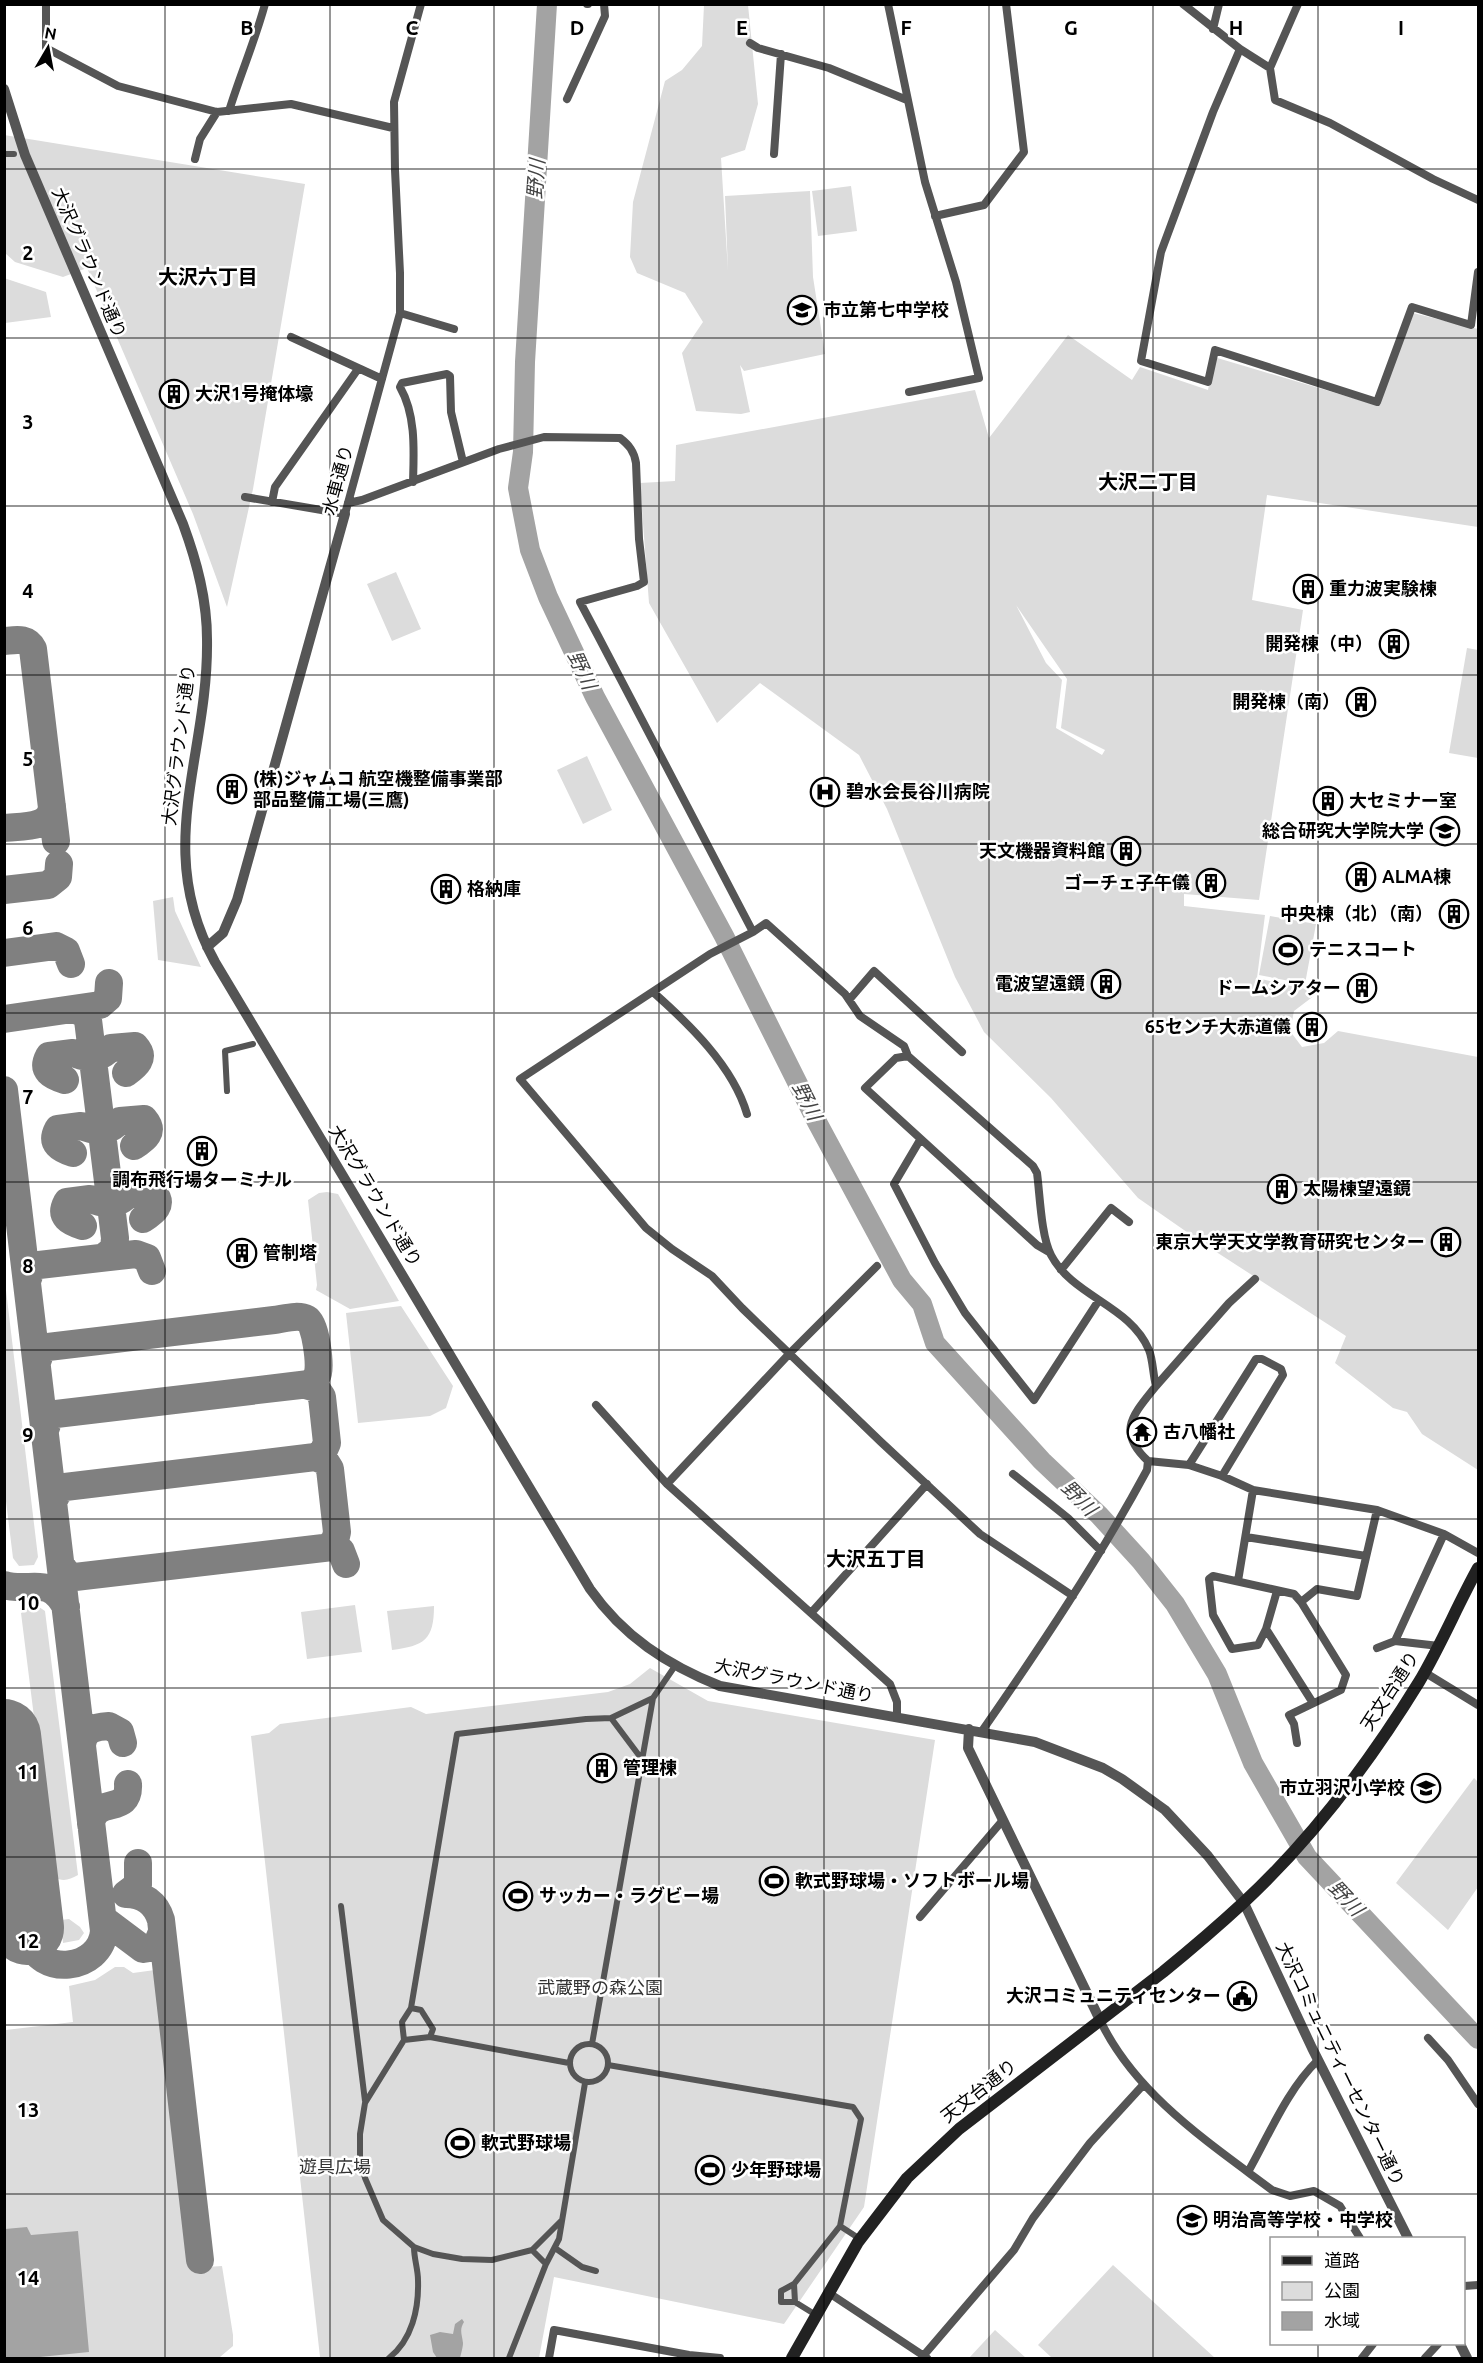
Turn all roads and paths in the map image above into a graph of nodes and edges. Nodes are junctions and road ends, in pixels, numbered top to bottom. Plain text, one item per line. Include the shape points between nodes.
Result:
1 (46, 4) edge
2 (264, 4) edge
3 (421, 4) edge
4 (604, 4) edge
5 (888, 4) edge
6 (1006, 4) edge
7 (1183, 4) edge
8 (1219, 4) edge
9 (1298, 4) edge
10 (1213, 29) junction
11 (750, 43) dead end
12 (1240, 49) junction
13 (781, 54) junction
14 (1270, 68) junction
15 (4, 89) edge
16 (567, 99) dead end
17 (907, 100) junction
18 (229, 111) junction
19 (217, 112) junction
20 (393, 128) junction
21 (4, 154) edge
22 (14, 154) dead end
23 (774, 154) dead end
24 (195, 159) dead end
25 (1479, 200) edge
26 (935, 216) junction
27 (1479, 272) edge
28 (400, 313) junction
29 (454, 329) dead end
30 (291, 337) dead end
31 (358, 369) junction
32 (382, 379) junction
33 (909, 392) dead end
34 (464, 462) junction
35 (413, 482) junction
36 (245, 498) dead end
37 (273, 502) junction
38 (347, 508) junction
39 (751, 933) junction
40 (207, 947) junction
41 (653, 992) junction
42 (849, 1000) junction
43 (253, 1044) dead end
44 (962, 1052) dead end
45 (908, 1056) junction
46 (227, 1091) dead end
47 (747, 1114) dead end
48 (920, 1140) junction
49 (1129, 1222) dead end
50 (1049, 1252) junction
51 (877, 1266) dead end
52 (1061, 1270) junction
53 (1254, 1279) dead end
54 (1099, 1300) junction
55 (790, 1353) junction
56 (1156, 1386) junction
57 (596, 1405) dead end
58 (1148, 1461) junction
59 (1189, 1465) junction
60 (1013, 1474) dead end
61 (1222, 1476) junction
62 (667, 1484) junction
63 (927, 1484) junction
64 (1253, 1490) junction
65 (1377, 1510) junction
66 (1444, 1534) junction
67 (1246, 1537) junction
68 (1101, 1551) junction
69 (1479, 1553) edge
70 (1366, 1556) junction
71 (1479, 1568) edge
72 (1238, 1581) junction
73 (1277, 1591) junction
74 (1073, 1596) junction
75 (1301, 1602) junction
76 (811, 1613) junction
77 (1266, 1629) junction
78 (1395, 1641) junction
79 (1439, 1646) junction
80 (1377, 1648) dead end
81 (675, 1666) junction
82 (1424, 1672) junction
83 (652, 1698) junction
84 (1313, 1703) junction
85 (1479, 1705) edge
86 (897, 1718) junction
87 (611, 1719) junction
88 (969, 1730) junction
89 (982, 1731) junction
90 (1297, 1743) dead end
91 (641, 1758) junction
92 (1003, 1820) junction
93 (1244, 1903) junction
94 (341, 1906) dead end
95 (920, 1917) dead end
96 (411, 2008) junction
97 (1100, 2020) junction
98 (430, 2037) junction
99 (1428, 2038) dead end
100 (404, 2040) junction
101 (592, 2044) junction
102 (1318, 2060) junction
103 (569, 2063) junction
104 (608, 2065) junction
105 (585, 2083) junction
106 (1144, 2084) junction
107 (365, 2103) junction
108 (1479, 2104) edge
109 (1248, 2172) junction
110 (562, 2220) junction
111 (840, 2226) junction
112 (1359, 2237) edge
113 (1407, 2237) edge
114 (860, 2239) junction
115 (414, 2247) junction
116 (555, 2248) junction
117 (532, 2250) junction
118 (546, 2264) junction
119 (596, 2271) dead end
120 (794, 2284) junction
121 (829, 2293) junction
122 (795, 2302) junction
123 (816, 2315) junction
124 (1372, 2345) edge
125 (1436, 2345) edge
126 (652, 2348) junction
127 (399, 2350) junction
128 (926, 2357) edge
129 (389, 2358) edge
130 (402, 2358) edge
131 (509, 2358) edge
132 (549, 2358) edge
133 (650, 2358) edge
134 (720, 2358) edge
135 (792, 2358) edge
136 (1362, 2358) edge
137 (1425, 2358) edge

1 - 19 street via 46,48 118,86
2 - 18 street
3 - 20 street, 水車通り via 397,87
4 - 16 street via 605,16
5 - 17 street
6 - 26 street via 1024,152 984,205
7 - 10 street
8 - 10 street
9 - 14 street
10 - 12 street
11 - 13 street
12 - 14 street
12 - 27 street via 1161,252 1141,361 1208,382 1215,350 1377,402 1412,307 1471,325
13 - 17 street via 829,68
13 - 23 street
14 - 25 street via 1275,100 1330,123
15 - 40 street, 大沢グラウンド通り via 25,155 196,561 206,627 206,676 185,818 184,852 187,886
17 - 26 street
18 - 19 street
18 - 20 street via 291,104
19 - 24 street via 200,139
20 - 28 street, 水車通り
21 - 22 street
26 - 33 street via 980,378
28 - 29 street
28 - 32 street, 水車通り
30 - 31 street
31 - 32 street
31 - 37 street via 275,487
32 - 38 street, 水車通り
34 - 35 street
34 - 35 street via 451,412 450,376 402,383 414,446
34 - 39 street via 537,438 557,436 620,438 634,452 644,582 580,602
35 - 38 street
36 - 37 street
37 - 38 street
38 - 40 street, 水車通り via 237,900 223,933
39 - 41 street
39 - 42 street via 766,923
40 - 81 street, 大沢グラウンド通り via 590,1589 624,1630
41 - 47 street via 693,1028 742,1098
41 - 55 street via 520,1079 646,1228 712,1276
42 - 44 street via 874,971
42 - 45 street via 860,1016 904,1046
43 - 46 street via 225,1051
45 - 48 street via 896,1058 865,1088
45 - 50 street via 1033,1166
48 - 50 street
48 - 54 street via 894,1184 965,1313 1034,1400
49 - 52 street via 1111,1208
50 - 52 street
51 - 55 street
52 - 54 street
53 - 56 street
54 - 56 street via 1133,1325 1141,1337 1149,1350
55 - 62 street
55 - 63 street
56 - 58 street via 1133,1419 1129,1432
57 - 62 street
58 - 59 street
58 - 68 street via 1147,1470
59 - 61 street
59 - 61 street via 1256,1359 1262,1359 1281,1369 1283,1376
60 - 68 street via 1068,1518
61 - 64 street
62 - 76 street
63 - 74 street via 980,1534
63 - 76 street
64 - 65 street
64 - 67 street
65 - 66 street
65 - 70 street
66 - 69 street
66 - 78 street
67 - 70 street
67 - 72 street
68 - 74 street
70 - 75 street via 1357,1596 1317,1589
71 - 79 main road, 天文台通り
72 - 73 street
72 - 77 street via 1213,1576 1209,1579 1213,1615 1232,1649 1258,1645
73 - 75 street via 1294,1594
73 - 77 street
74 - 89 street
75 - 84 street via 1346,1675 1341,1690
76 - 86 street via 890,1684 897,1702
77 - 84 street
78 - 79 street
78 - 80 street
79 - 82 main road, 天文台通り
81 - 83 street
81 - 86 street, 大沢グラウンド通り via 720,1686
82 - 85 street
82 - 93 main road, 天文台通り via 1318,1824
83 - 87 street
83 - 91 street
84 - 90 street via 1289,1715
86 - 88 street, 大沢グラウンド通り
87 - 91 street
87 - 96 street via 457,1734
88 - 89 street, 大沢グラウンド通り
88 - 92 street via 968,1748
89 - 93 street, 大沢グラウンド通り via 1045,1745 1122,1779 1165,1810
91 - 101 street
92 - 95 street
92 - 97 street
93 - 97 main road, 天文台通り
93 - 102 street, 大沢コミュニティーセンター通り
94 - 107 street
96 - 98 street via 420,2010 432,2029
96 - 100 street via 402,2022
97 - 106 street via 1110,2040
97 - 114 main road, 天文台通り via 939,2146 903,2183
98 - 100 street
98 - 103 street
99 - 108 street
100 - 107 street
101 - 103 street via 579,2046
101 - 104 street via 606,2054
102 - 109 street via 1297,2085
102 - 113 street, 大沢コミュニティーセンター通り
103 - 105 street via 574,2076
104 - 105 street via 603,2077
104 - 111 street via 853,2107 861,2119
105 - 110 street
106 - 109 street
106 - 128 street via 1090,2143 1033,2218 1014,2250
107 - 115 street via 360,2134 365,2178 383,2220
109 - 112 street via 1272,2190 1290,2196 1314,2191 1340,2206
110 - 116 street
110 - 117 street
111 - 114 street
111 - 120 street
114 - 121 main road, 天文台通り
115 - 117 street via 462,2259 492,2260
115 - 127 street via 418,2278 415,2314
116 - 118 street
116 - 119 street
117 - 118 street
118 - 131 street
120 - 122 street
120 - 122 street via 781,2291 781,2302
121 - 123 main road, 天文台通り
121 - 128 street
122 - 123 street
123 - 135 main road, 天文台通り
124 - 136 street
125 - 137 street
126 - 132 street via 554,2330
126 - 133 street
126 - 134 street
127 - 129 street
127 - 130 street

